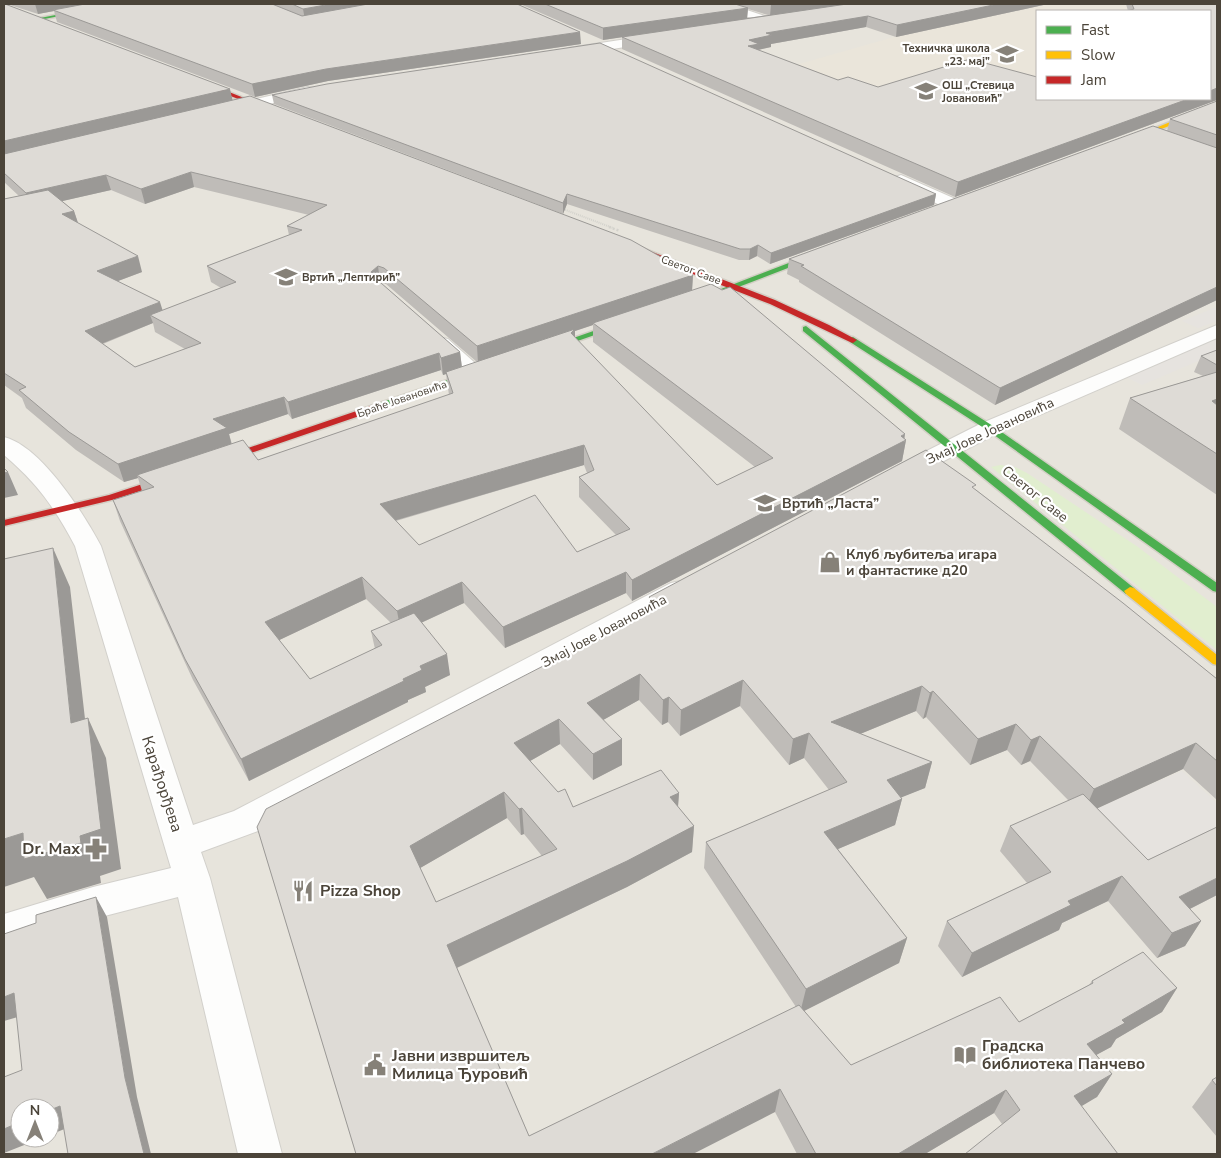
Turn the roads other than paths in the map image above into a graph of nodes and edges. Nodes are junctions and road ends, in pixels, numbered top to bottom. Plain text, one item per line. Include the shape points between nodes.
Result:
1 (118, 4) edge
2 (718, 4) edge
3 (13, 10) edge
4 (37, 20) junction
5 (743, 25) edge
6 (4, 26) edge
7 (56, 27) edge
8 (674, 36) edge
9 (582, 38) edge
10 (602, 47) junction
11 (552, 54) edge
12 (631, 59) edge
13 (185, 77) edge
14 (319, 89) edge
15 (253, 103) junction
16 (1217, 105) edge
17 (209, 114) edge
18 (291, 118) edge
19 (1149, 133) junction
20 (1168, 140) edge
21 (1112, 147) edge
22 (890, 175) edge
23 (958, 203) joint
24 (936, 211) edge
25 (620, 237) edge
26 (838, 248) edge
27 (733, 286) junction
28 (716, 292) edge
29 (635, 320) edge
30 (1217, 331) edge
31 (432, 332) edge
32 (533, 354) edge
33 (496, 366) edge
34 (478, 373) junction
35 (990, 428) junction
36 (4, 444) edge
37 (952, 446) junction
38 (206, 465) edge
39 (187, 472) edge
40 (881, 484) edge
41 (68, 509) junction
42 (4, 524) edge
43 (705, 578) edge
44 (1217, 588) edge
45 (1217, 661) edge
46 (187, 861) junction
47 (4, 931) edge
48 (260, 1154) edge

1 - 4 street
2 - 5 street via 774,21
3 - 4 street
4 - 6 street
4 - 7 street
8 - 10 street
9 - 10 street
10 - 11 street
10 - 12 street
13 - 15 street
14 - 15 street
15 - 17 street
15 - 18 street
16 - 19 street
19 - 20 street
19 - 21 street
22 - 23 street
23 - 24 street
25 - 27 street, Светог Саве
26 - 27 street
27 - 28 street
27 - 35 street, Светог Саве via 863,344
27 - 37 street, Светог Саве via 809,331
29 - 32 street
30 - 35 street, Змај Јове Јовановића
31 - 34 lane
33 - 34 street, Браће Јовановића
34 - 38 street, Браће Јовановића
35 - 37 street, Змај Јове Јовановића
35 - 44 street, Светог Саве
36 - 41 street, Карађорђева via 46,482
37 - 40 street, Змај Јове Јовановића
37 - 45 street, Светог Саве
39 - 41 street
41 - 42 street
41 - 46 street, Карађорђева via 88,546
43 - 46 street, Змај Јове Јовановића via 246,821
46 - 47 street, Змај Јове Јовановића via 93,903
46 - 48 street, Карађорђева

